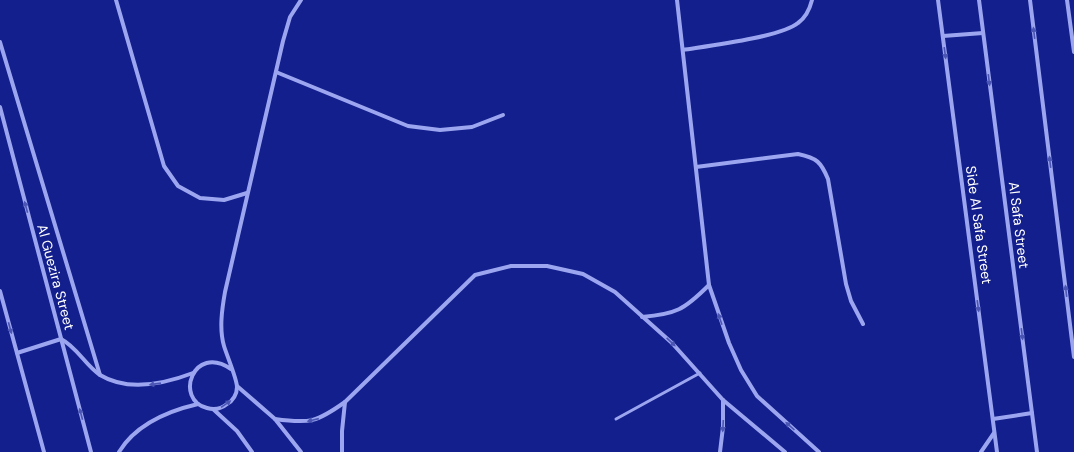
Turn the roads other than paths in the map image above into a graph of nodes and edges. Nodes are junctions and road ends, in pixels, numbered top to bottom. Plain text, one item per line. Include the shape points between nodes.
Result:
1 (116, 0) edge
2 (302, 0) edge
3 (677, 0) edge
4 (812, 0) edge
5 (938, 0) edge
6 (979, 0) edge
7 (1030, 0) edge
8 (1067, 0) edge
9 (983, 33) junction
10 (943, 36) junction
11 (0, 42) edge
12 (1073, 44) edge
13 (683, 50) junction
14 (1074, 52) edge
15 (276, 72) junction
16 (0, 107) edge
17 (503, 115) dead end
18 (4, 123) junction
19 (0, 126) edge
20 (696, 167) junction
21 (247, 193) junction
22 (709, 285) junction
23 (0, 291) edge
24 (642, 317) junction
25 (863, 324) dead end
26 (61, 339) junction
27 (17, 353) junction
28 (1074, 357) edge
29 (231, 369) junction
30 (192, 373) junction
31 (700, 374) junction
32 (100, 375) junction
33 (237, 386) junction
34 (723, 400) junction
35 (346, 402) junction
36 (198, 404) junction
37 (213, 409) junction
38 (1032, 413) junction
39 (275, 418) junction
40 (993, 419) junction
41 (616, 420) dead end
42 (994, 433) junction
43 (121, 451) edge
44 (44, 452) edge
45 (91, 452) edge
46 (252, 452) edge
47 (301, 452) edge
48 (342, 452) edge
49 (720, 452) edge
50 (785, 452) edge
51 (819, 452) edge
52 (981, 452) edge
53 (997, 452) edge
54 (1037, 452) edge

1 - 21 street via 164,166 178,186 200,198 224,200
2 - 15 street via 290,18
3 - 13 street
4 - 13 street via 809,9 798,23 781,32
5 - 10 street, Side Al Safa Street
6 - 9 street, Al Safa Street
28 -> 7 street
8 - 12 street
9 - 10 street
9 -> 38 street, Al Safa Street
10 -> 40 street, Side Al Safa Street
11 - 32 street
12 - 14 street
13 - 20 street
15 - 17 street via 408,126 440,130 472,127
15 - 21 street
16 - 18 street, Al Guezira Street
18 - 19 street
26 -> 18 street, Al Guezira Street
20 - 22 street
20 - 25 street via 798,154 812,157 823,166 828,180 846,284 851,301
21 - 29 street via 221,318 223,344
22 - 24 street via 685,306 667,314
51 -> 22 street via 757,396 741,370 729,343
23 -> 27 street
24 -> 31 street via 672,343
24 - 35 street via 615,292 583,274 547,266 511,266 475,275
26 - 27 street
26 - 32 street via 72,346
45 -> 26 street, Al Guezira Street
27 - 44 street
29 - 30 street via 222,363 211,361 200,365
29 - 33 street via 236,377
30 -> 32 street via 170,382 146,385 122,383
30 - 36 street via 189,384 191,395
31 - 34 street
31 - 41 lane
37 -> 33 street via 222,408 230,402
33 - 39 street
34 -> 49 street
34 - 50 street
35 -> 39 street via 325,417 300,423
35 - 48 street
36 - 37 street
36 - 43 street via 176,409 155,419 137,432
37 - 46 street via 237,431
38 - 40 street
38 - 54 street, Al Safa Street
39 - 47 street
40 - 42 street, Side Al Safa Street
42 - 52 street
42 - 53 street, Side Al Safa Street

